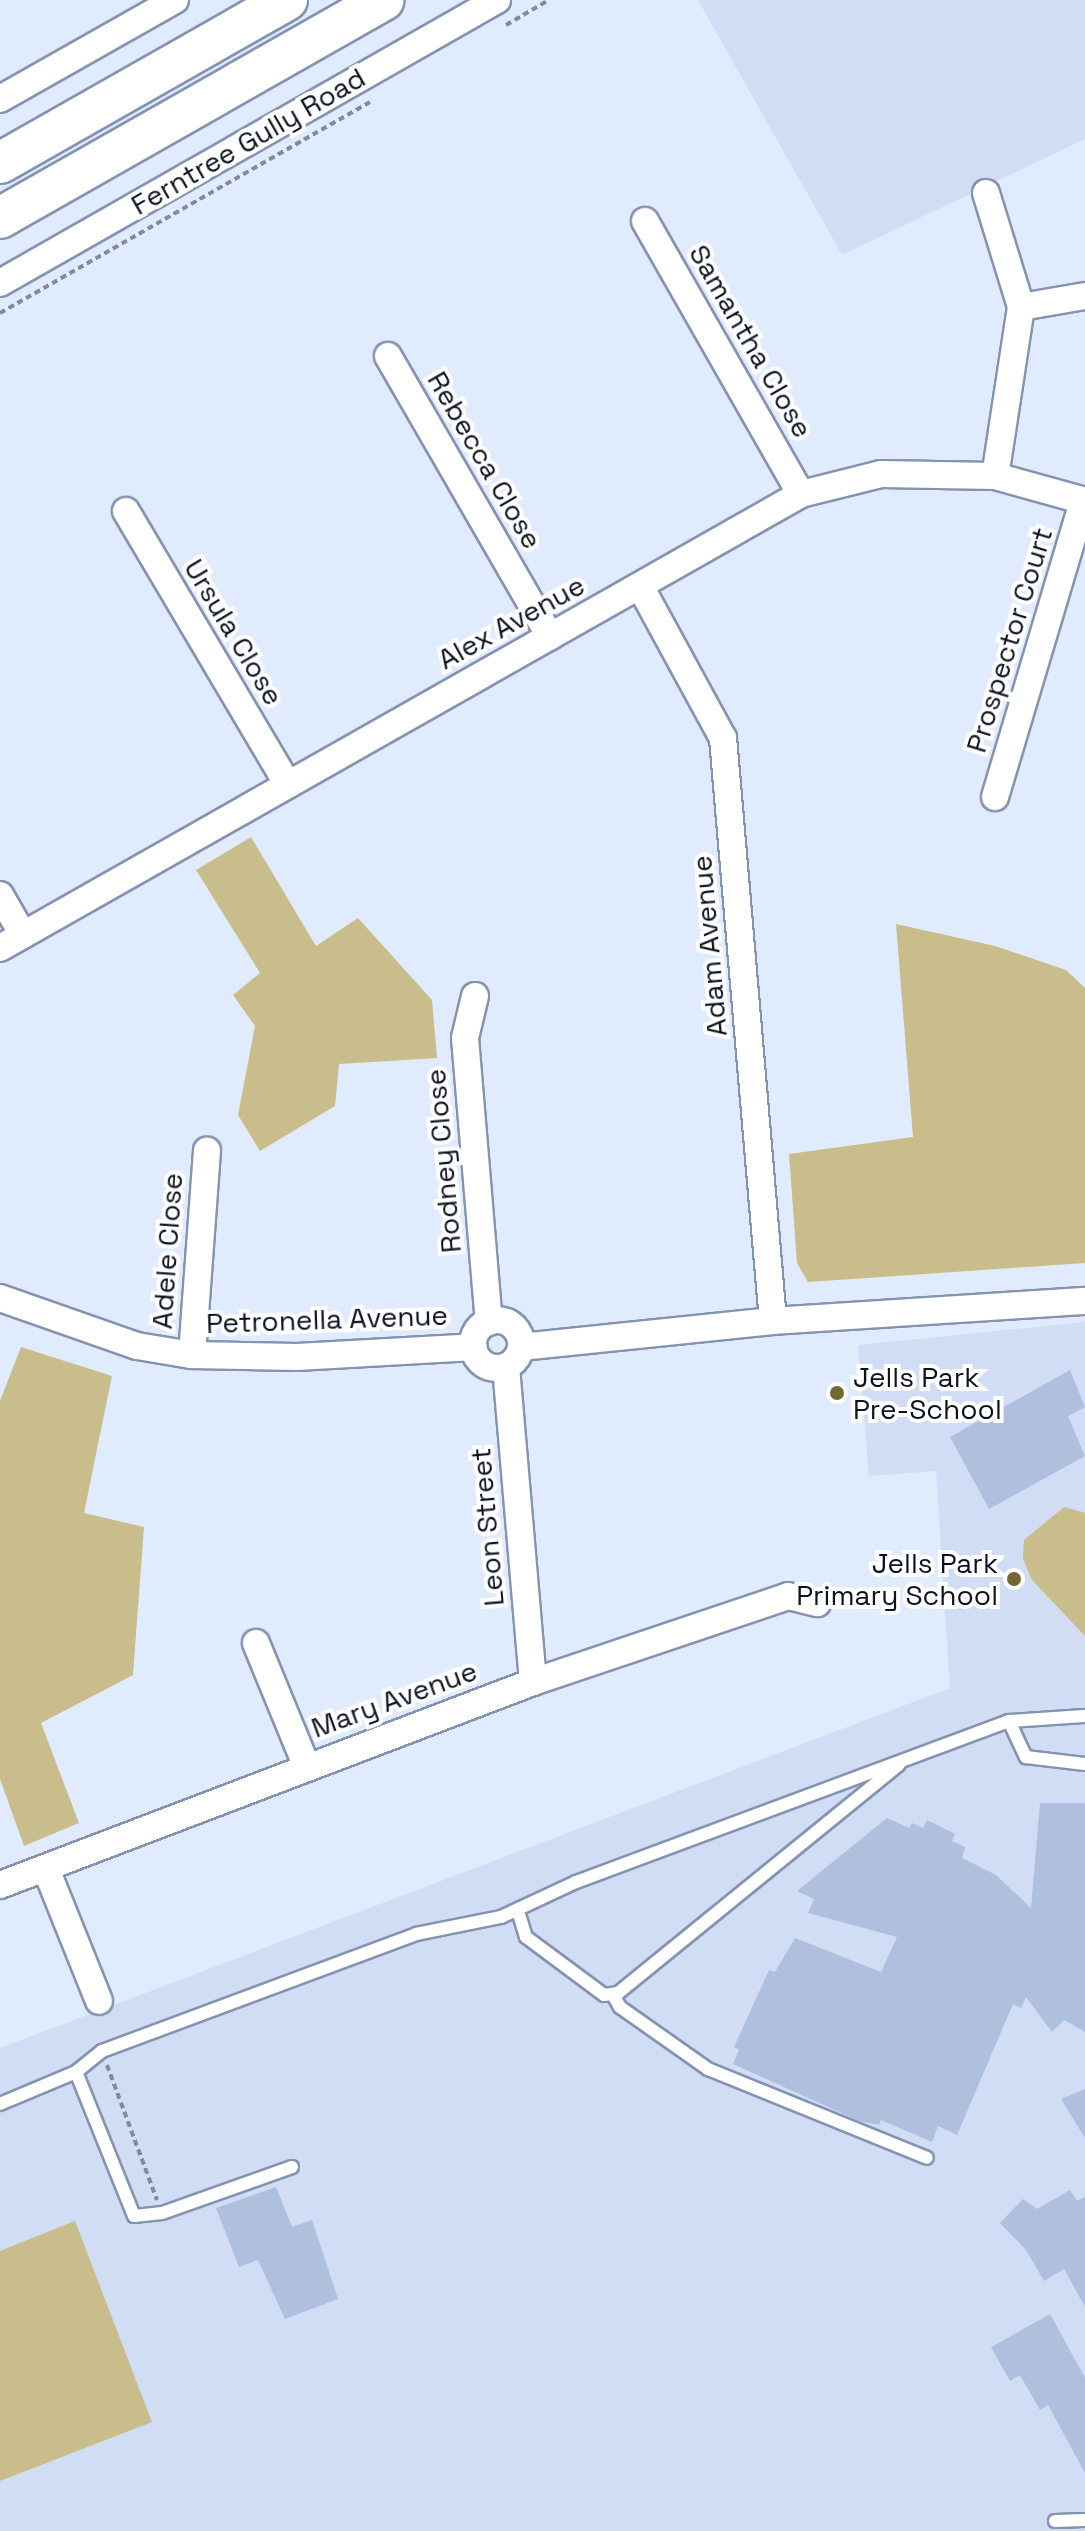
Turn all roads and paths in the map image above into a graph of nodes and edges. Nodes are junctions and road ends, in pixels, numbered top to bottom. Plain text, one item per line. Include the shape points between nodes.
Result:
1 (287, 0) edge
2 (383, 0) edge
3 (497, 0) edge
4 (549, 0) edge
5 (171, 1) edge
6 (495, 31) dead end
7 (385, 94) dead end
8 (0, 99) edge
9 (0, 163) edge
10 (986, 193) dead end
11 (0, 218) edge
12 (645, 221) dead end
13 (0, 283) edge
14 (1085, 296) edge
15 (1021, 307) junction
16 (0, 313) edge
17 (388, 356) dead end
18 (995, 476) junction
19 (801, 494) junction
20 (1084, 501) edge
21 (126, 511) dead end
22 (640, 586) junction
23 (550, 637) junction
24 (288, 785) junction
25 (995, 797) dead end
26 (0, 895) edge
27 (11, 941) edge
28 (475, 996) dead end
29 (207, 1151) dead end
30 (0, 1298) edge
31 (1085, 1301) edge
32 (773, 1321) junction
33 (489, 1322) junction
34 (474, 1347) junction
35 (192, 1355) junction
36 (513, 1357) junction
37 (817, 1603) dead end
38 (256, 1643) dead end
39 (533, 1682) junction
40 (1085, 1716) edge
41 (1009, 1721) junction
42 (908, 1758) junction
43 (1085, 1764) edge
44 (306, 1765) junction
45 (46, 1869) junction
46 (0, 1885) edge
47 (518, 1911) junction
48 (613, 1995) junction
49 (99, 2001) dead end
50 (102, 2051) junction
51 (76, 2072) junction
52 (0, 2104) edge
53 (927, 2158) dead end
54 (292, 2167) dead end
55 (162, 2213) junction
56 (1085, 2520) edge
57 (1055, 2521) dead end

1 - 9 main road
2 - 11 main road, Ferntree Gully Road
3 - 13 street, Ferntree Gully Road
4 - 6 path
5 - 8 street
7 - 16 path
10 - 15 street
12 - 19 street, Samantha Close
14 - 15 street
15 - 18 street
17 - 23 street, Rebecca Close
18 - 19 street, Alex Avenue via 881,474
18 - 20 street, Alex Avenue
19 - 22 street, Alex Avenue
20 - 25 street, Prospector Court
21 - 24 street, Ursula Close
22 - 23 street, Alex Avenue
22 - 32 street, Adam Avenue via 723,738
23 - 24 street, Alex Avenue
24 - 27 street, Alex Avenue
26 - 27 street
28 - 33 street, Rodney Close via 465,1038
29 - 35 street, Adele Close
30 - 35 street, Petronella Avenue via 137,1346
31 - 32 street
32 - 36 street
33 - 34 street
33 - 36 street via 513,1326
34 - 35 street, Petronella Avenue
34 - 36 street via 484,1364
36 - 39 street, Leon Street
37 - 39 street, Mary Avenue via 788,1596
38 - 44 street
39 - 44 street, Mary Avenue
40 - 41 lane
41 - 42 lane
41 - 43 lane via 1026,1757
42 - 47 lane via 576,1882
42 - 48 lane
44 - 45 street, Mary Avenue
45 - 46 street, Mary Avenue
45 - 49 street
47 - 48 lane via 526,1937 604,1995
47 - 50 lane via 416,1934
48 - 53 lane via 620,2007 708,2069
50 - 51 lane
50 - 55 path
51 - 52 lane
51 - 55 lane via 134,2216
54 - 55 lane
56 - 57 lane

